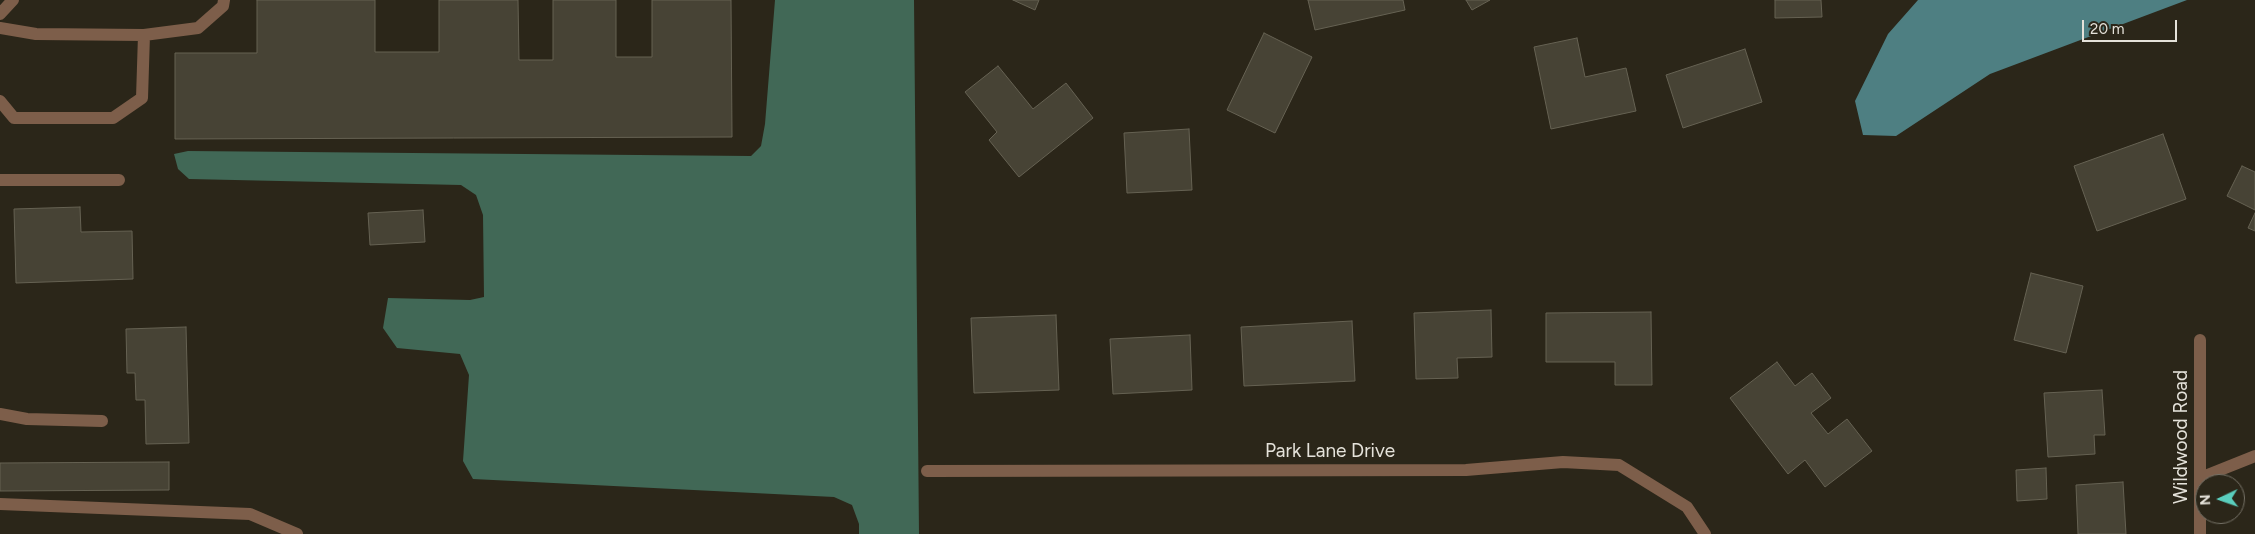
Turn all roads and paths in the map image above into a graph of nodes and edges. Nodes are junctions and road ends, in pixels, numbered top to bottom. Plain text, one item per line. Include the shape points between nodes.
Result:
1 (13, 0) edge
2 (224, 0) edge
3 (0, 14) edge
4 (0, 28) edge
5 (144, 35) junction
6 (0, 101) edge
7 (0, 180) edge
8 (118, 180) dead end
9 (2200, 340) dead end
10 (0, 414) edge
11 (102, 421) dead end
12 (2255, 456) edge
13 (927, 471) dead end
14 (2200, 474) edge
15 (2210, 474) edge
16 (0, 504) edge
17 (297, 534) edge
18 (1705, 534) edge

1 - 3 street
2 - 5 street via 224,6 198,28
4 - 5 street via 36,34
5 - 6 street via 142,98 113,118 14,118
7 - 8 street
9 - 14 street, Wildwood Road
10 - 11 street via 27,419
12 - 15 street
13 - 18 street, Park Lane Drive via 1466,470 1563,462 1620,465 1687,506
16 - 17 street via 250,514

